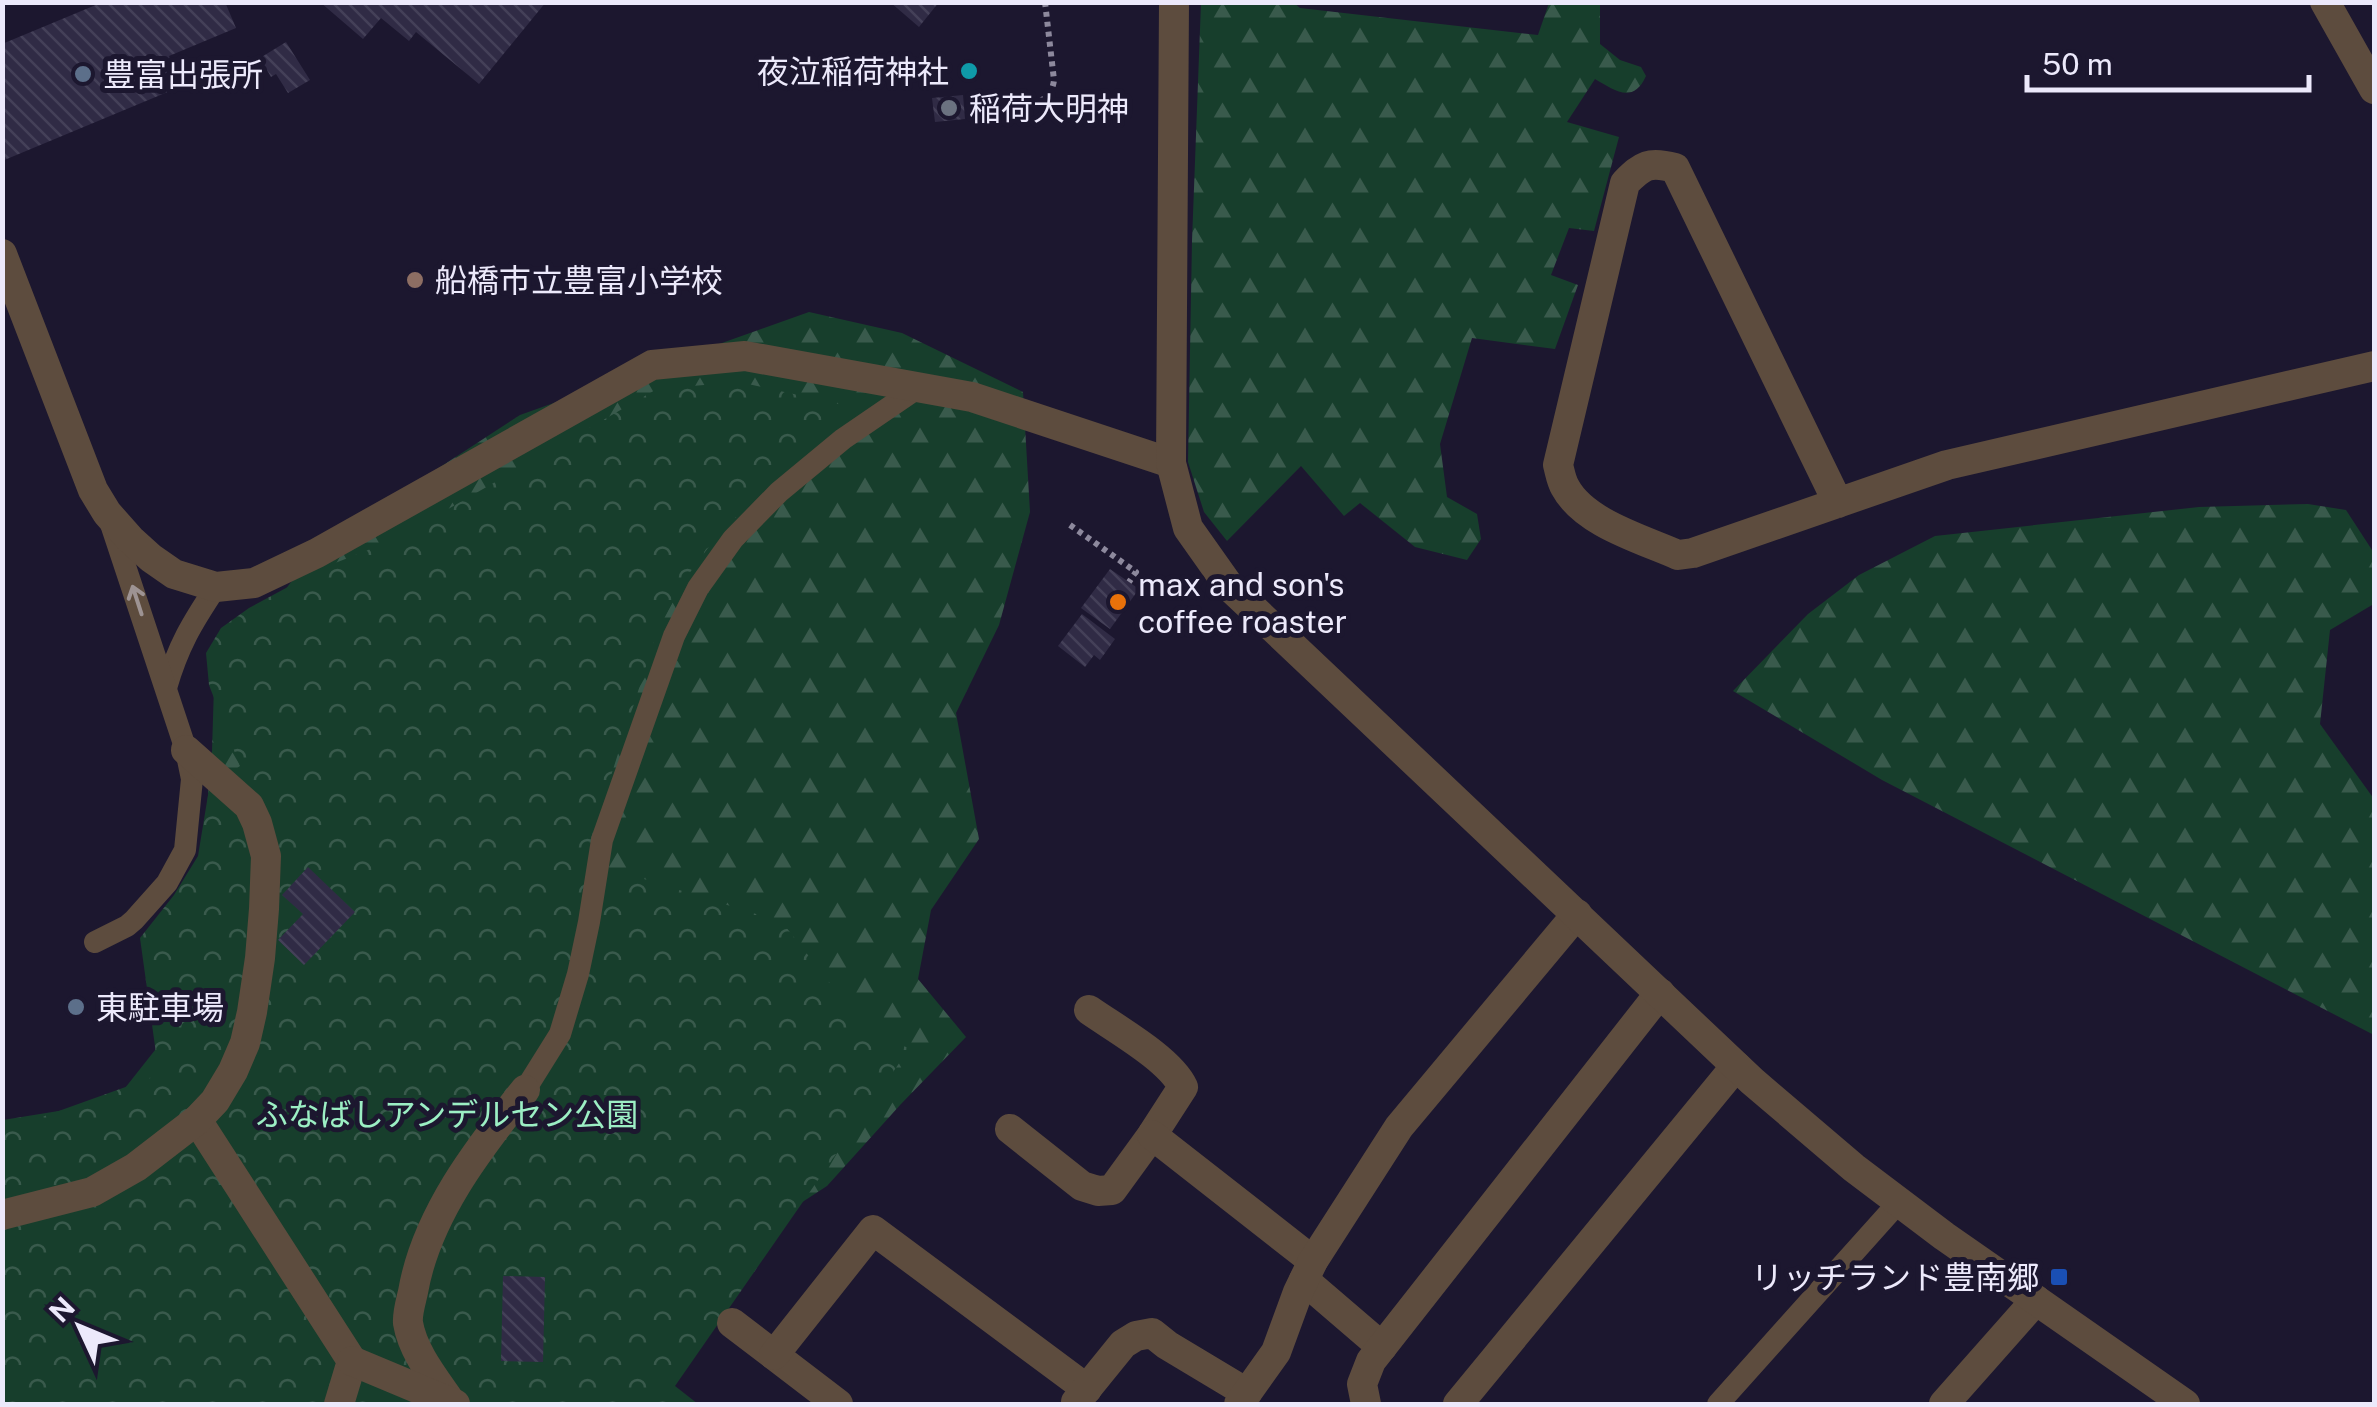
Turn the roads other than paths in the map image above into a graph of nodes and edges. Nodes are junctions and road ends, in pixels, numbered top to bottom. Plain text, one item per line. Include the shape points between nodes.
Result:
1 (1174, 2) edge
2 (2325, 2) edge
3 (2374, 90) edge
4 (2, 254) edge
5 (2374, 366) edge
6 (919, 387) junction
7 (1172, 463) junction
8 (1838, 502) junction
9 (108, 513) junction
10 (216, 587) junction
11 (166, 688) junction
12 (186, 750) junction
13 (1576, 914) junction
14 (95, 942) dead end
15 (1660, 993) junction
16 (1089, 1010) dead end
17 (1736, 1066) junction
18 (525, 1090) joint
19 (197, 1120) junction
20 (1010, 1129) dead end
21 (1152, 1135) junction
22 (1899, 1202) junction
23 (2, 1215) edge
24 (1308, 1270) junction
25 (2036, 1300) junction
26 (732, 1323) dead end
27 (1382, 1347) junction
28 (774, 1355) junction
29 (352, 1361) junction
30 (1080, 1397) edge
31 (1243, 1399) edge
32 (339, 1404) edge
33 (454, 1404) edge
34 (838, 1404) edge
35 (1366, 1404) edge
36 (1458, 1404) edge
37 (1718, 1404) edge
38 (1944, 1404) edge
39 (2183, 1404) edge

1 - 7 street
2 - 3 street
4 - 9 street
5 - 8 street via 1947,465
6 - 7 street via 972,397
6 - 10 street via 744,356 652,365 317,554 254,583
6 - 18 lane via 779,492 698,588 674,636 602,840 560,1034
7 - 13 street via 1188,528 1229,586
8 - 8 street via 1678,555 1594,518 1562,484 1558,464 1625,183 1640,168 1675,168
9 - 10 street via 174,574
11 -> 9 lane
10 - 11 lane via 176,652
11 - 12 lane
12 - 14 lane via 192,779 185,850 134,920
12 - 19 street via 249,806 266,856 260,958 244,1043 233,1071
13 - 15 street
13 - 24 street via 1399,1127
15 - 17 street
15 - 27 street
16 - 21 street via 1178,1076 1183,1087
17 - 22 street
17 - 36 street
18 - 33 street via 456,1187 415,1276 408,1320 421,1358
19 - 23 street via 92,1192
19 - 29 street
20 - 21 street via 1082,1186 1098,1191 1112,1190
21 - 24 street
22 - 25 street
22 - 37 lane
24 - 27 street
24 - 31 street via 1276,1352
25 - 38 street
25 - 39 street
26 - 28 street
27 - 35 street via 1362,1384
28 - 30 street via 873,1230
28 - 34 street
29 - 32 street
29 - 33 street, bridge
30 - 31 street via 1123,1344 1152,1333

